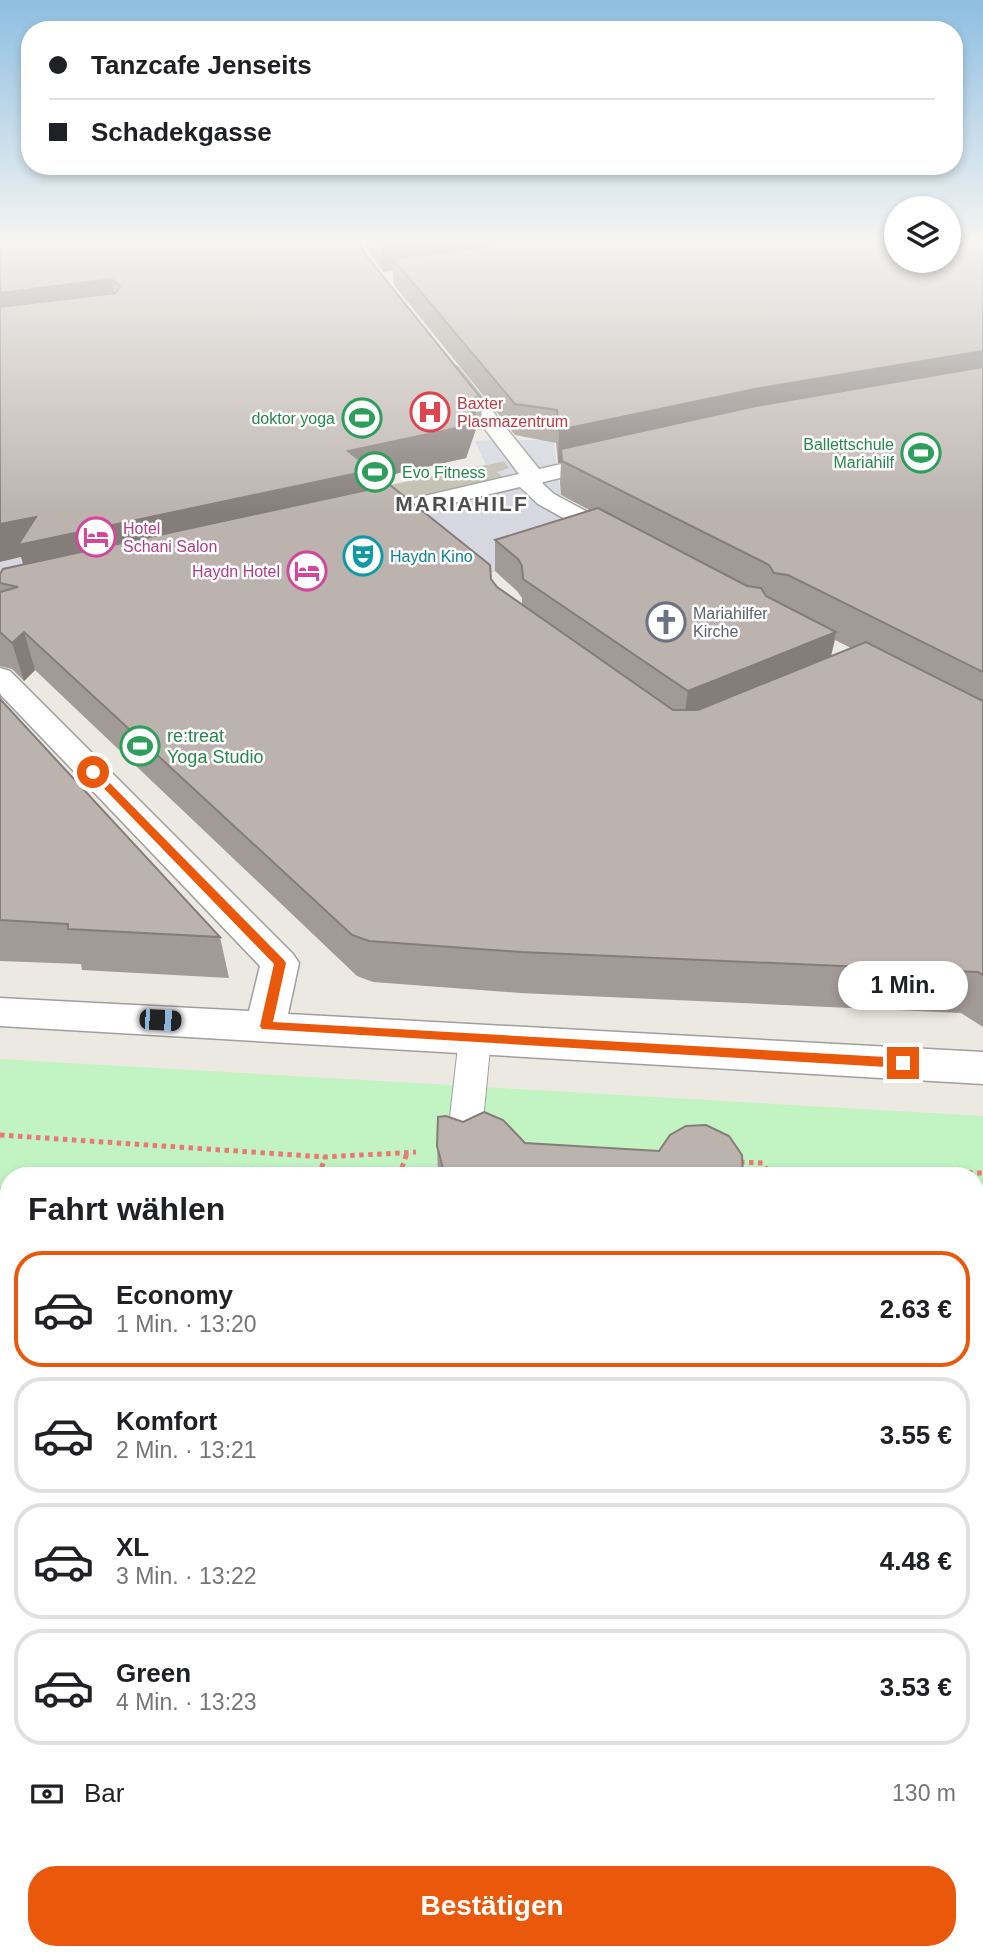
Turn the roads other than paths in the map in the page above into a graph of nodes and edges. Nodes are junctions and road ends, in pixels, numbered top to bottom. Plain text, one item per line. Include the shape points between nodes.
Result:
1 (437, 355) edge
2 (629, 456) edge
3 (533, 477) junction
4 (401, 508) junction
5 (348, 520) edge
6 (424, 531) edge
7 (646, 553) edge
8 (0, 677) edge
9 (0, 1012) edge
10 (266, 1026) junction
11 (475, 1038) junction
12 (983, 1068) edge
13 (463, 1152) edge

1 - 3 street
2 - 3 street
3 - 4 street
3 - 7 street via 531,486 546,499
4 - 5 street
4 - 6 street
8 - 10 street via 280,963
9 - 10 street
10 - 11 street
11 - 12 street
11 - 13 lane

